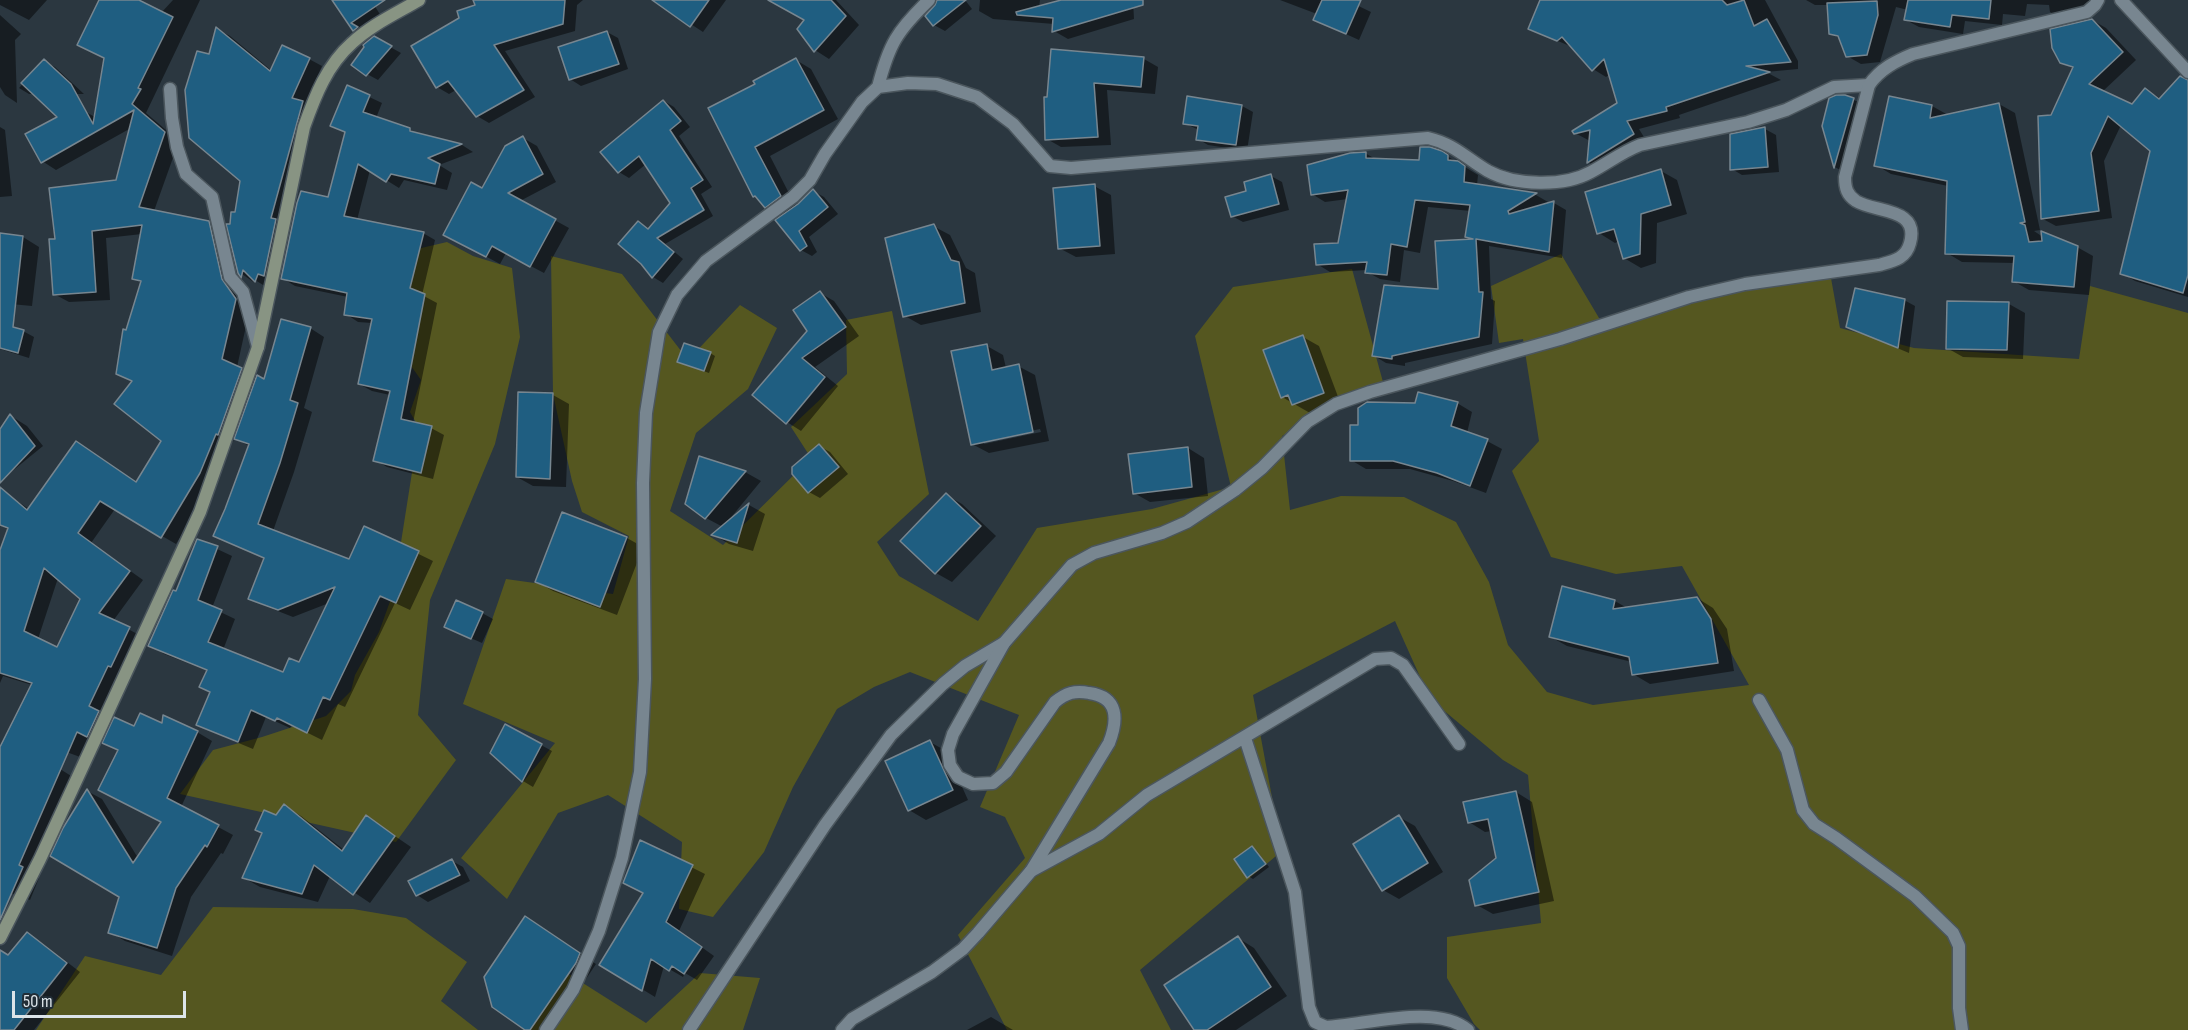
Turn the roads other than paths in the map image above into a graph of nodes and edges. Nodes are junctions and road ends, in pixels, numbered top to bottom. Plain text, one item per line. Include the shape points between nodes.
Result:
1 (929, 0) edge
2 (2098, 0) edge
3 (2121, 0) edge
4 (410, 2) edge
5 (2188, 72) edge
6 (1869, 85) junction
7 (878, 87) junction
8 (170, 89) dead end
9 (258, 347) junction
10 (1004, 643) junction
11 (1759, 700) dead end
12 (1245, 738) junction
13 (1459, 744) dead end
14 (1031, 871) junction
15 (0, 938) edge
16 (546, 1030) edge
17 (689, 1030) edge
18 (842, 1030) edge
19 (1468, 1030) edge
20 (1962, 1030) edge

1 - 7 street via 896,37
2 - 6 street via 2087,12 1913,54 1886,68
3 - 5 street
4 - 9 main road via 352,42 331,67 315,96 304,127
6 - 7 street via 1834,87 1786,110 1748,122 1640,145 1589,173 1545,184 1490,172 1456,148 1428,138 1071,168 1050,166 1013,124 977,97 937,84
6 - 10 street via 1845,186 1857,202 1898,214 1907,221 1912,232 1907,254 1879,265 1745,284 1689,297 1336,404 1307,422 1235,490 1187,522 1094,553 1072,565
7 - 16 street via 862,102 810,180 706,261 677,295 659,332 646,413 645,679 640,772 622,858 599,931 573,990
8 - 9 street via 175,137 186,174 212,197 230,277 243,292
9 - 15 main road via 200,512
10 - 14 street via 953,734 948,750 950,765 958,777 973,784 993,783 1006,772 1065,693 1101,694 1110,701 1114,713 1109,743
10 - 17 street via 964,666 891,735 825,825
11 - 20 street via 1786,750 1803,810 1814,824 1915,896 1953,933 1959,946
12 - 13 street via 1357,668 1375,659 1391,658 1403,664
12 - 14 street via 1147,795 1099,834
12 - 19 street via 1295,892 1309,1007 1315,1022 1326,1028 1435,1017
14 - 18 street via 963,949 852,1019

